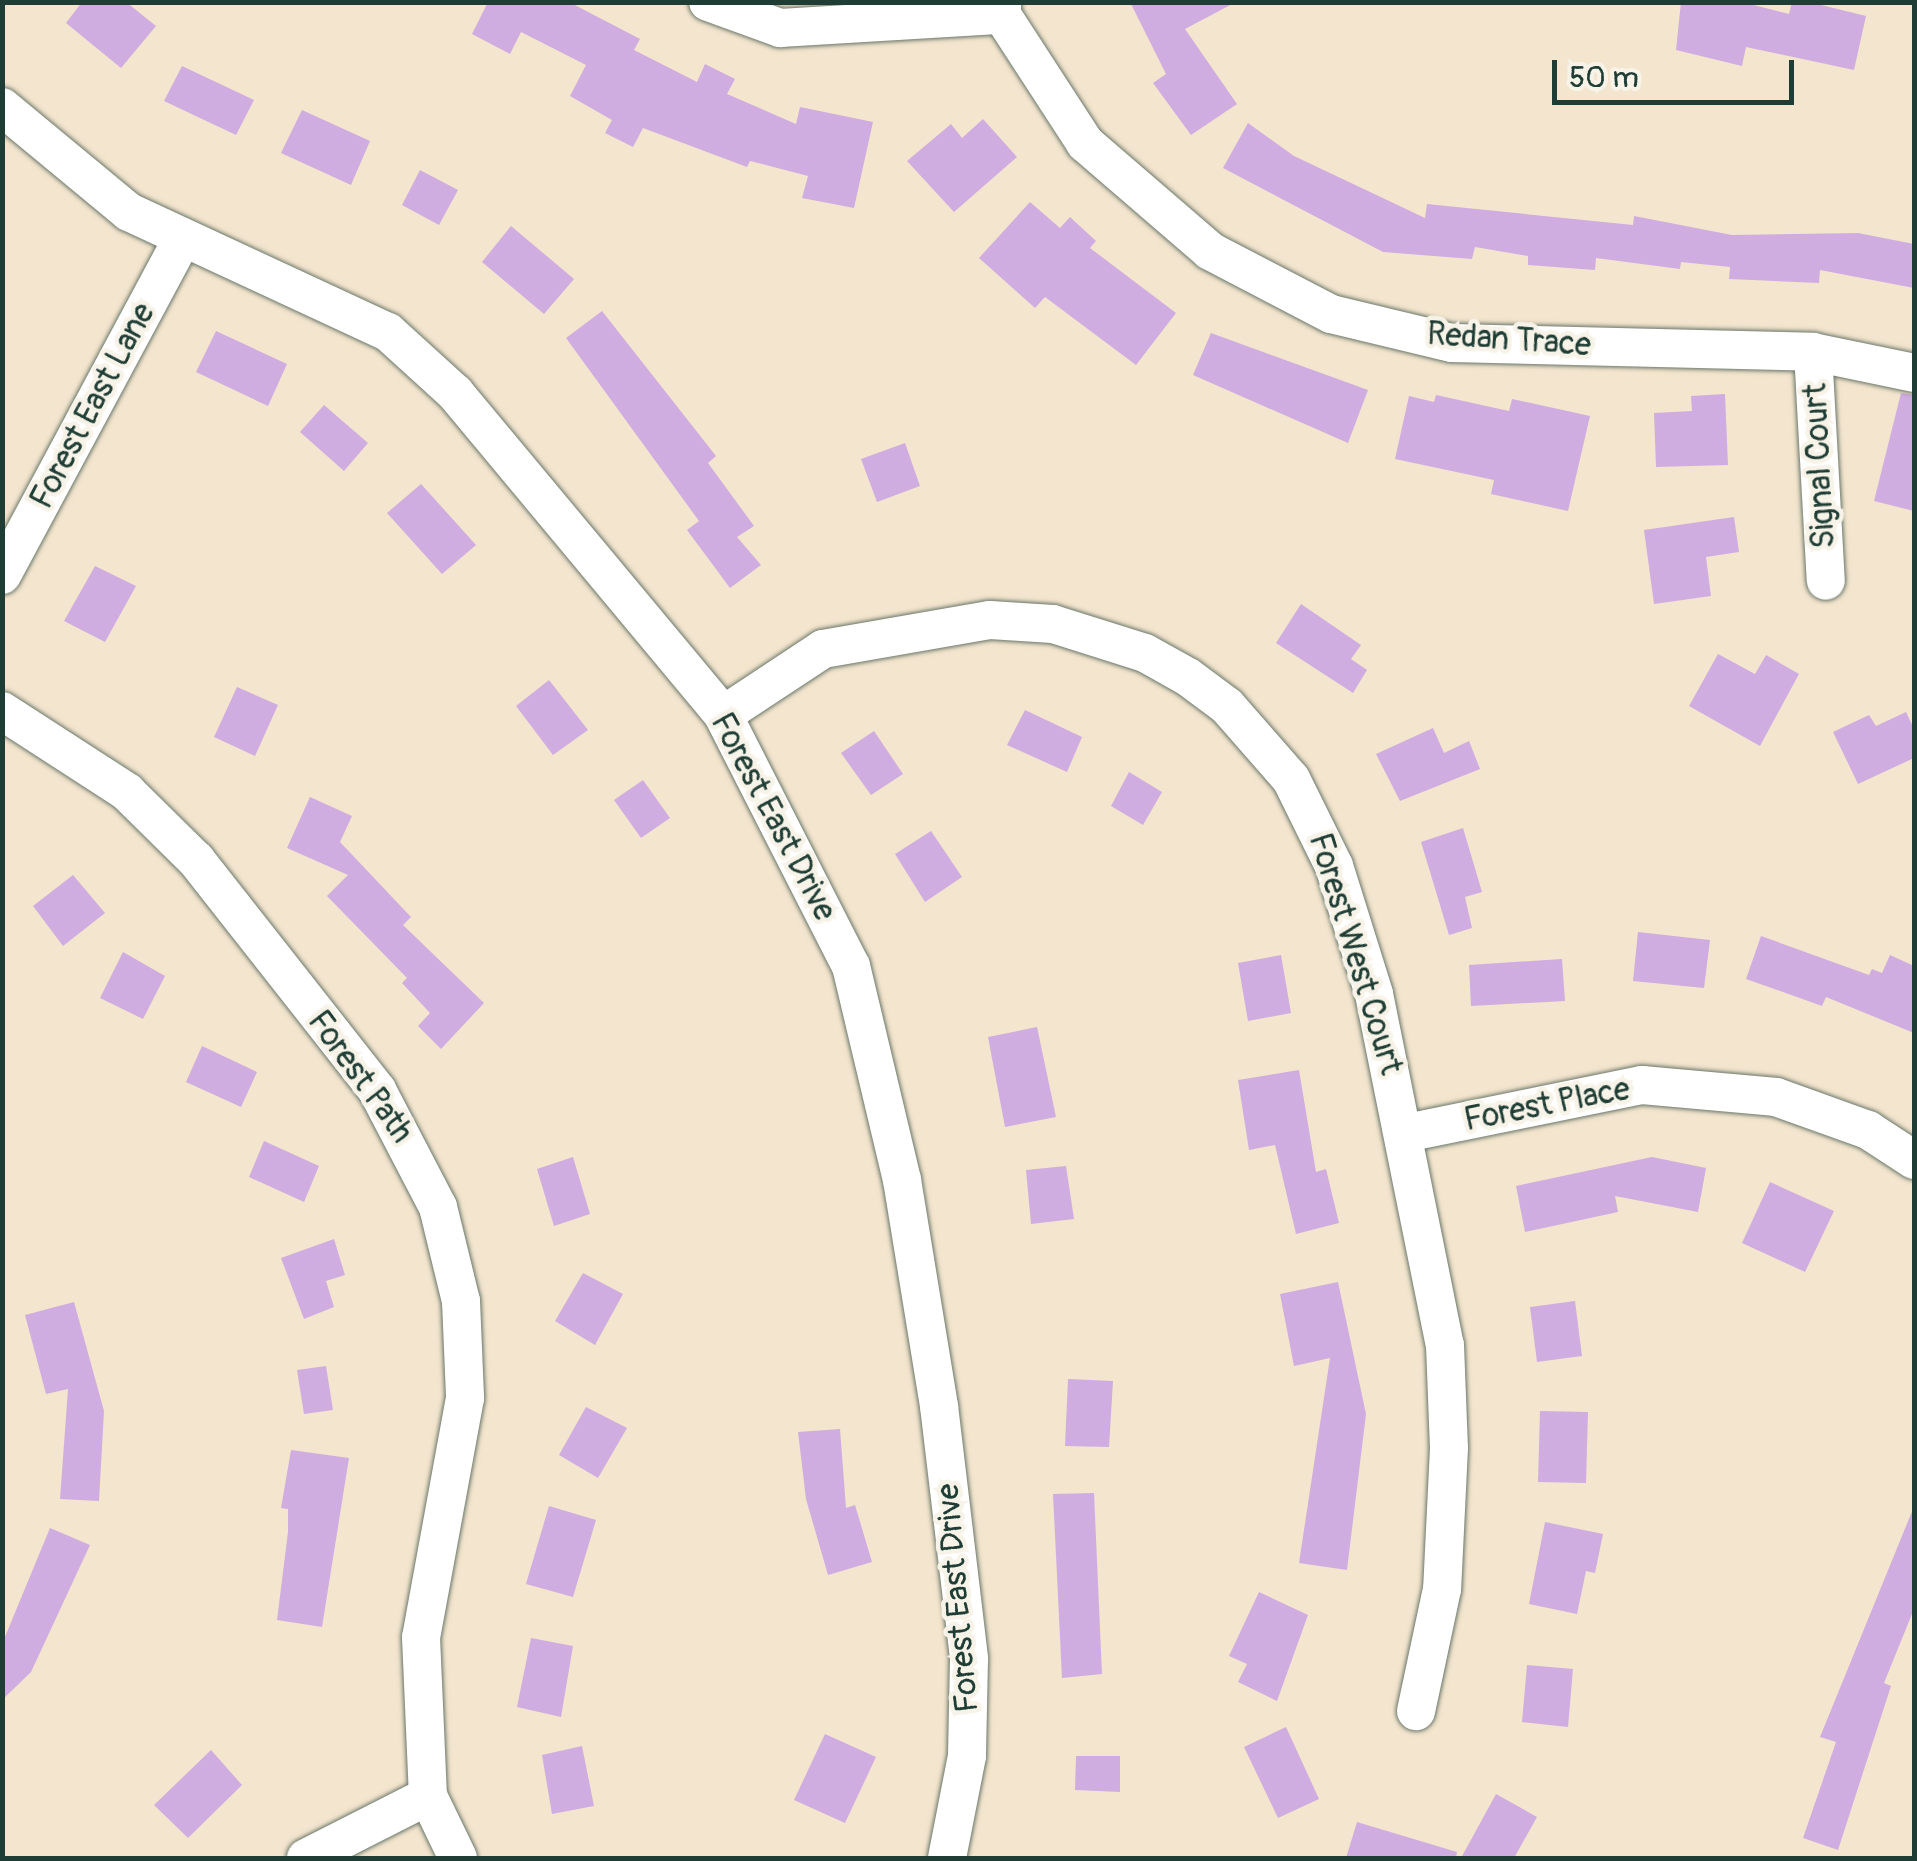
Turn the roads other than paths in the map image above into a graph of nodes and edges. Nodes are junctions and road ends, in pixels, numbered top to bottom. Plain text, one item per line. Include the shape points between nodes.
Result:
1 (708, 2) edge
2 (1002, 8) edge
3 (2, 107) edge
4 (184, 237) junction
5 (1813, 352) junction
6 (1914, 372) edge
7 (2, 576) edge
8 (1826, 581) dead end
9 (2, 711) edge
10 (722, 714) junction
11 (1406, 1133) junction
12 (1914, 1160) edge
13 (1416, 1711) dead end
14 (428, 1796) junction
15 (306, 1858) edge
16 (458, 1858) edge
17 (947, 1858) edge

1 - 2 street via 780,28
2 - 5 street, Redan Trace via 1085,143 1210,251 1330,314 1452,343
3 - 4 street, Forest East Drive via 129,212
4 - 7 street, Forest East Lane
4 - 10 street, Forest East Drive via 388,332 455,393
5 - 6 street, Redan Trace
5 - 8 street, Signal Court
9 - 14 street, Forest Path via 127,792 196,860 377,1090 438,1206 461,1301 465,1398 421,1637
10 - 11 street, Forest West Court via 823,649 990,620 1100,636 1188,677 1261,740 1315,822 1374,994
10 - 17 street, Forest East Drive via 852,966 902,1180 939,1406 969,1659 967,1756
11 - 12 street, Forest Place via 1642,1085 1776,1098 1868,1130
11 - 13 street, Forest West Court via 1445,1345 1449,1448 1442,1590
14 - 15 street
14 - 16 street, Forest Path

